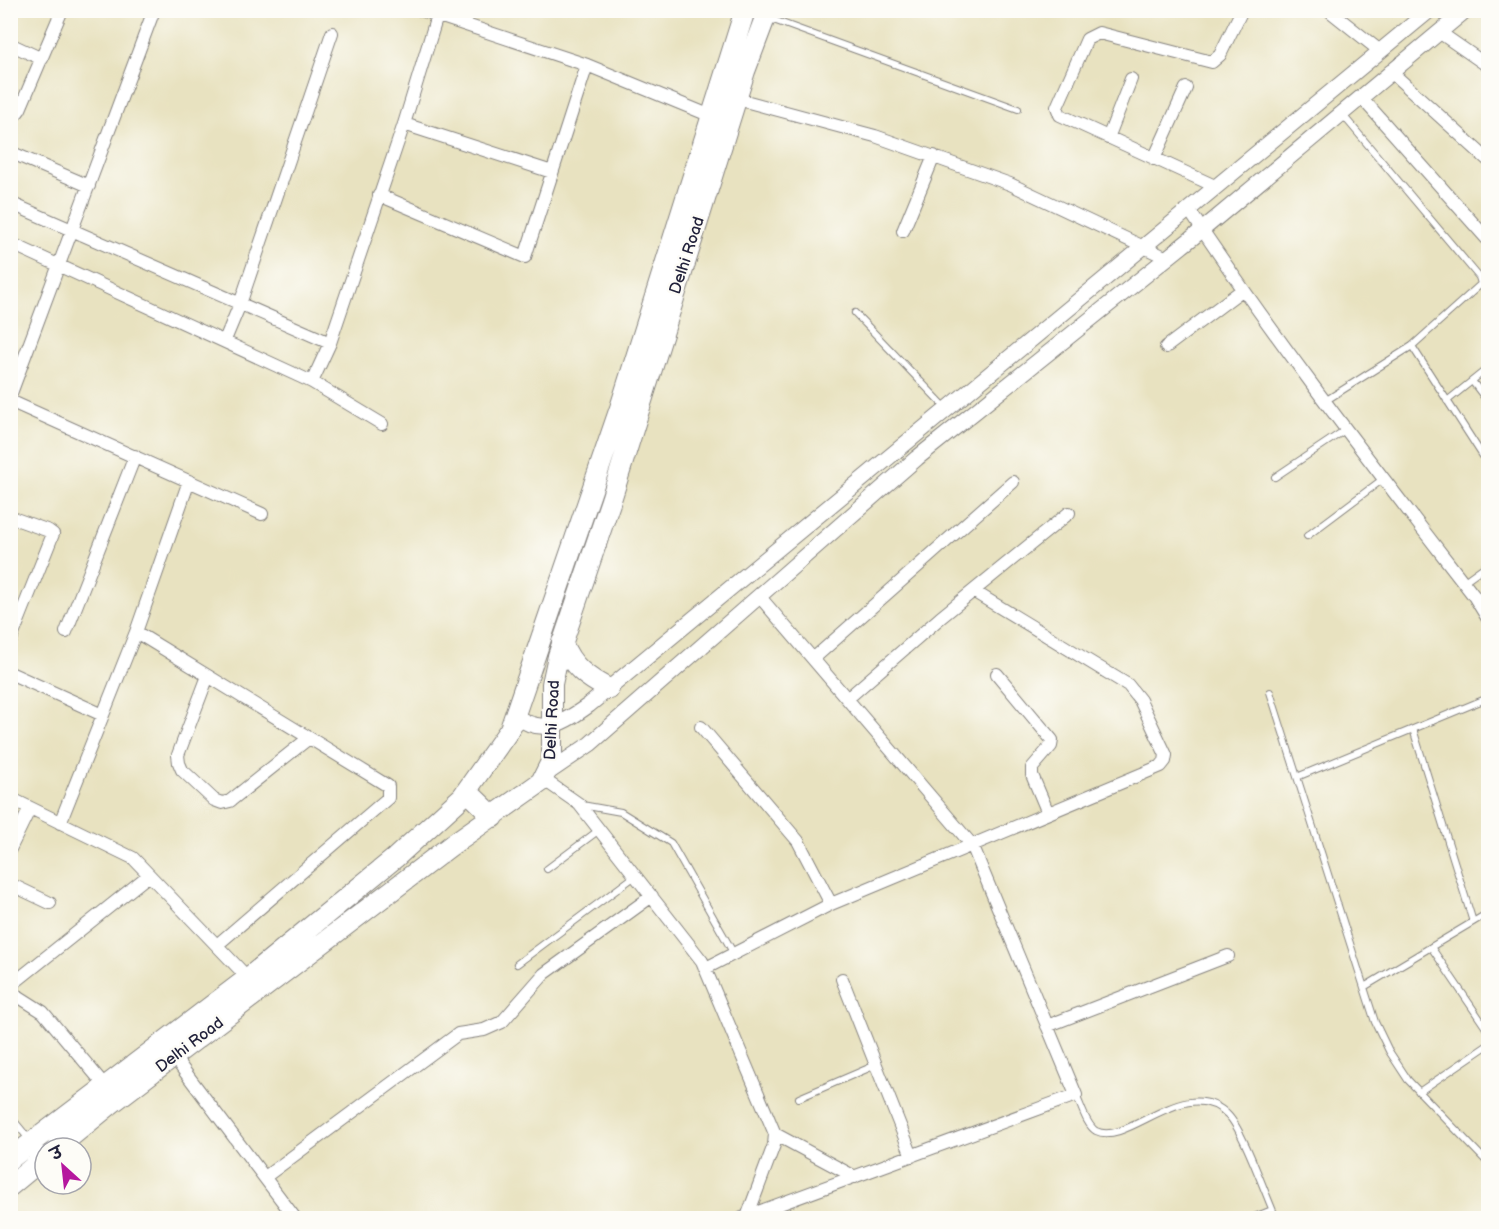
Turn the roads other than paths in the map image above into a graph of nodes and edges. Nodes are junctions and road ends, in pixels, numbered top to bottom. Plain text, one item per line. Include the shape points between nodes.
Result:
1 (62, 10) edge
2 (154, 10) edge
3 (421, 10) edge
4 (745, 10) edge
5 (1430, 10) edge
6 (1466, 10) edge
7 (1238, 12) edge
8 (1331, 12) dead end
9 (767, 14) edge
10 (442, 15) edge
11 (1439, 32) junction
12 (332, 33) dead end
13 (10, 44) edge
14 (1380, 51) junction
15 (42, 58) junction
16 (587, 65) junction
17 (1488, 66) edge
18 (1390, 71) junction
19 (1131, 80) dead end
20 (1186, 88) dead end
21 (727, 97) junction
22 (1361, 97) junction
23 (1018, 109) dead end
24 (10, 112) edge
25 (1341, 113) junction
26 (719, 119) junction
27 (404, 124) junction
28 (1108, 138) junction
29 (10, 152) edge
30 (934, 156) junction
31 (1154, 159) junction
32 (1488, 160) edge
33 (552, 172) junction
34 (89, 186) junction
35 (1216, 187) junction
36 (379, 195) junction
37 (10, 203) edge
38 (1189, 210) junction
39 (73, 230) junction
40 (1202, 230) junction
41 (903, 231) dead end
42 (1488, 240) edge
43 (10, 243) edge
44 (1144, 247) junction
45 (1167, 258) junction
46 (60, 266) junction
47 (1481, 284) junction
48 (1242, 290) junction
49 (1488, 291) edge
50 (240, 304) junction
51 (855, 313) dead end
52 (225, 340) junction
53 (330, 343) junction
54 (1412, 346) junction
55 (1166, 347) dead end
56 (1488, 368) edge
57 (1472, 381) junction
58 (312, 382) junction
59 (10, 396) edge
60 (10, 401) edge
61 (1324, 401) junction
62 (1447, 401) junction
63 (1488, 402) edge
64 (947, 410) junction
65 (382, 424) dead end
66 (1346, 430) junction
67 (135, 456) junction
68 (1488, 464) edge
69 (1275, 477) dead end
70 (1384, 479) junction
71 (189, 481) junction
72 (1013, 482) dead end
73 (262, 513) dead end
74 (1069, 513) dead end
75 (10, 517) edge
76 (1306, 536) dead end
77 (1488, 564) edge
78 (1463, 582) junction
79 (974, 591) junction
80 (760, 597) junction
81 (1488, 619) edge
82 (66, 632) dead end
83 (136, 632) junction
84 (10, 642) edge
85 (562, 642) junction
86 (813, 659) junction
87 (10, 673) edge
88 (997, 674) dead end
89 (208, 676) junction
90 (609, 689) junction
91 (1270, 692) dead end
92 (1488, 698) edge
93 (847, 699) junction
94 (103, 715) junction
95 (516, 716) junction
96 (554, 727) junction
97 (701, 727) dead end
98 (1413, 729) junction
99 (309, 738) junction
100 (545, 777) junction
101 (1297, 777) junction
102 (467, 790) junction
103 (10, 798) edge
104 (579, 804) junction
105 (30, 808) junction
106 (1048, 813) junction
107 (494, 817) junction
108 (60, 823) junction
109 (599, 830) junction
110 (972, 845) junction
111 (10, 849) edge
112 (547, 869) dead end
113 (149, 875) junction
114 (636, 875) junction
115 (10, 884) edge
116 (652, 896) junction
117 (50, 903) dead end
118 (831, 904) junction
119 (1488, 913) edge
120 (1473, 922) junction
121 (216, 945) junction
122 (1431, 947) junction
123 (734, 954) junction
124 (1228, 956) dead end
125 (518, 964) dead end
126 (706, 968) junction
127 (248, 978) junction
128 (842, 979) dead end
129 (10, 986) edge
130 (1364, 987) junction
131 (10, 991) edge
132 (1047, 1026) junction
133 (1488, 1030) edge
134 (1488, 1045) edge
135 (168, 1049) junction
136 (876, 1065) junction
137 (106, 1087) junction
138 (1419, 1092) junction
139 (1076, 1095) junction
140 (799, 1098) dead end
141 (10, 1116) edge
142 (775, 1134) junction
143 (59, 1136) edge
144 (63, 1136) edge
145 (33, 1140) edge
146 (33, 1154) edge
147 (1486, 1155) edge
148 (912, 1156) junction
149 (10, 1159) edge
150 (33, 1163) edge
151 (1488, 1163) edge
152 (265, 1177) junction
153 (855, 1177) junction
154 (10, 1186) edge
155 (1272, 1210) junction
156 (745, 1217) edge
157 (295, 1218) edge
158 (1252, 1218) edge
159 (1276, 1218) edge

1 - 15 street
2 - 34 street
3 - 10 street
4 - 21 main road
5 - 14 street
6 - 11 street
7 - 28 street via 1220,55 1212,62 1098,33 1087,39 1057,107 1060,115
8 - 14 street
9 - 21 main road
9 - 23 lane
10 - 16 street
10 - 27 street
11 - 17 street
11 - 18 street
12 - 50 street
13 - 15 street
14 - 35 street
15 - 24 street via 20,109
16 - 26 street
16 - 33 street
18 - 22 street
18 - 32 street
19 - 28 street
20 - 31 street
21 - 26 main road
21 - 30 street via 875,136
22 - 25 street
22 - 42 street
25 - 40 street
25 - 47 lane
26 - 85 main road, Delhi Road via 611,500
26 - 95 main road
27 - 33 street
27 - 36 street
28 - 31 street
29 - 34 street
30 - 41 street
30 - 44 street via 1010,184
31 - 35 street
33 - 36 street via 525,257
34 - 39 street
35 - 38 street
36 - 53 street
37 - 39 street
38 - 40 street
38 - 44 street
39 - 46 street
39 - 50 street
40 - 45 street
40 - 48 street
43 - 46 street
44 - 45 street
44 - 64 street
45 - 80 street via 917,458
46 - 52 street
46 - 59 street
47 - 49 lane
47 - 54 lane
48 - 55 street
48 - 61 street
50 - 52 street
50 - 53 street
51 - 64 lane
52 - 58 street
53 - 58 street
54 - 61 lane
54 - 62 lane
56 - 57 lane
57 - 62 lane
57 - 63 lane
58 - 65 street
60 - 67 street
61 - 66 street
62 - 68 lane
64 - 90 street
66 - 69 lane
66 - 70 street
67 - 71 street
67 - 82 street
70 - 76 lane
70 - 78 street
71 - 73 street
71 - 83 street
72 - 86 street
74 - 79 street
75 - 84 street via 53,534
77 - 78 lane
78 - 81 street
79 - 93 street
79 - 106 street via 1128,686 1140,700 1166,755 1161,766
80 - 86 street
80 - 100 street via 590,744
83 - 89 street
83 - 94 street
85 - 90 main road via 574,665
85 - 96 main road, Delhi Road via 552,684
86 - 93 street
87 - 94 street
88 - 106 street via 1052,740 1032,768
89 - 99 street
89 - 99 street via 178,755 182,770 214,800 231,801
90 - 96 street
91 - 101 lane
92 - 98 lane
93 - 110 street
94 - 108 street
95 - 96 street via 528,724
95 - 102 main road
96 - 100 main road, Delhi Road via 552,760
97 - 118 street via 798,841
98 - 101 lane
98 - 120 lane
99 - 121 street via 388,786 388,798
100 - 104 street
100 - 107 main road, Delhi Road
101 - 130 lane
102 - 107 main road
102 - 127 main road via 395,858
103 - 105 street
104 - 109 street
104 - 123 lane via 621,813 671,843
105 - 108 street
105 - 111 street
106 - 110 street
107 - 135 main road, Delhi Road
108 - 113 street via 133,858
109 - 112 lane
109 - 114 street
110 - 118 street
110 - 132 street
113 - 121 street
113 - 129 street
114 - 116 street
114 - 125 lane
115 - 117 street
116 - 126 street
116 - 152 street via 544,974 502,1022 458,1034
118 - 123 street
119 - 120 lane
120 - 122 lane
121 - 127 street
122 - 130 lane
122 - 133 lane
123 - 126 street
124 - 132 street
126 - 142 street
127 - 135 main road
128 - 136 street
130 - 138 lane via 1389,1051
131 - 137 street via 43,1012
132 - 139 street
134 - 138 lane
135 - 137 main road
135 - 144 main road, Delhi Road
135 - 152 street
136 - 140 lane
136 - 148 street
137 - 143 main road
138 - 147 lane
139 - 148 street
139 - 155 lane via 1090,1126 1103,1132 1120,1129 1185,1102 1200,1101 1222,1109 1235,1124
141 - 145 lane
142 - 153 street
142 - 156 street
146 - 149 main road
147 - 151 lane
148 - 153 street
150 - 154 main road, Delhi Road
152 - 157 street
153 - 156 street
155 - 158 lane
155 - 159 lane

